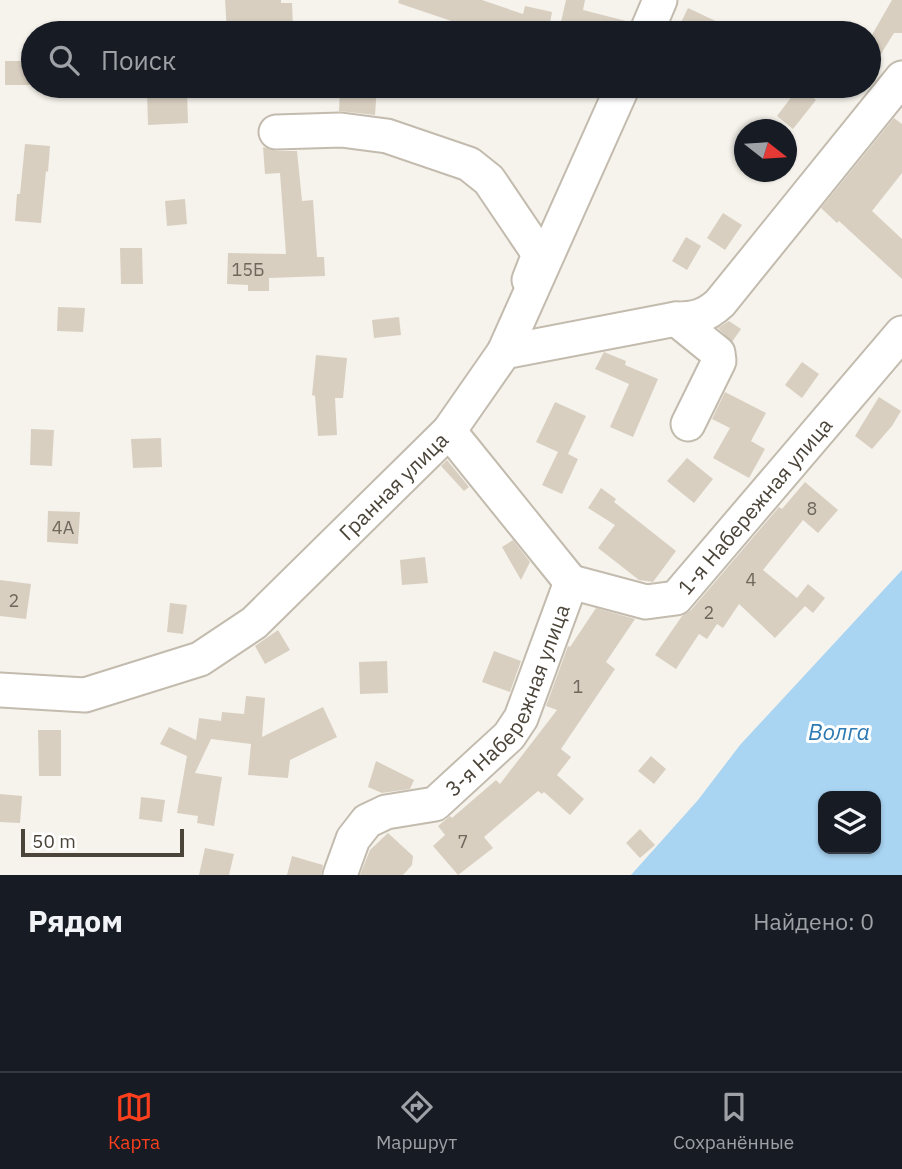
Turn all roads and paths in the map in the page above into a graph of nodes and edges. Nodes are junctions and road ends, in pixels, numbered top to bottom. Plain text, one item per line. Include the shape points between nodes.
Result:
1 (660, 0) edge
2 (651, 21) edge
3 (902, 78) edge
4 (618, 98) edge
5 (275, 132) dead end
6 (676, 319) junction
7 (902, 333) edge
8 (504, 352) junction
9 (688, 424) dead end
10 (449, 431) junction
11 (571, 582) junction
12 (0, 690) edge
13 (340, 875) edge

1 - 2 street
3 - 6 street via 720,303 694,319
4 - 8 street, Гранная улица
5 - 8 street via 341,130 387,136 469,164 489,180 539,254
6 - 8 street
6 - 9 street via 718,354 719,360
7 - 11 street, 1-я Набережная улица via 676,598 646,602
8 - 10 street, Гранная улица
10 - 11 street
10 - 12 street, Гранная улица via 254,623 200,659 85,695
11 - 13 street, 3-я Набережная улица via 521,718 509,736 435,804 386,812 367,821 353,839

